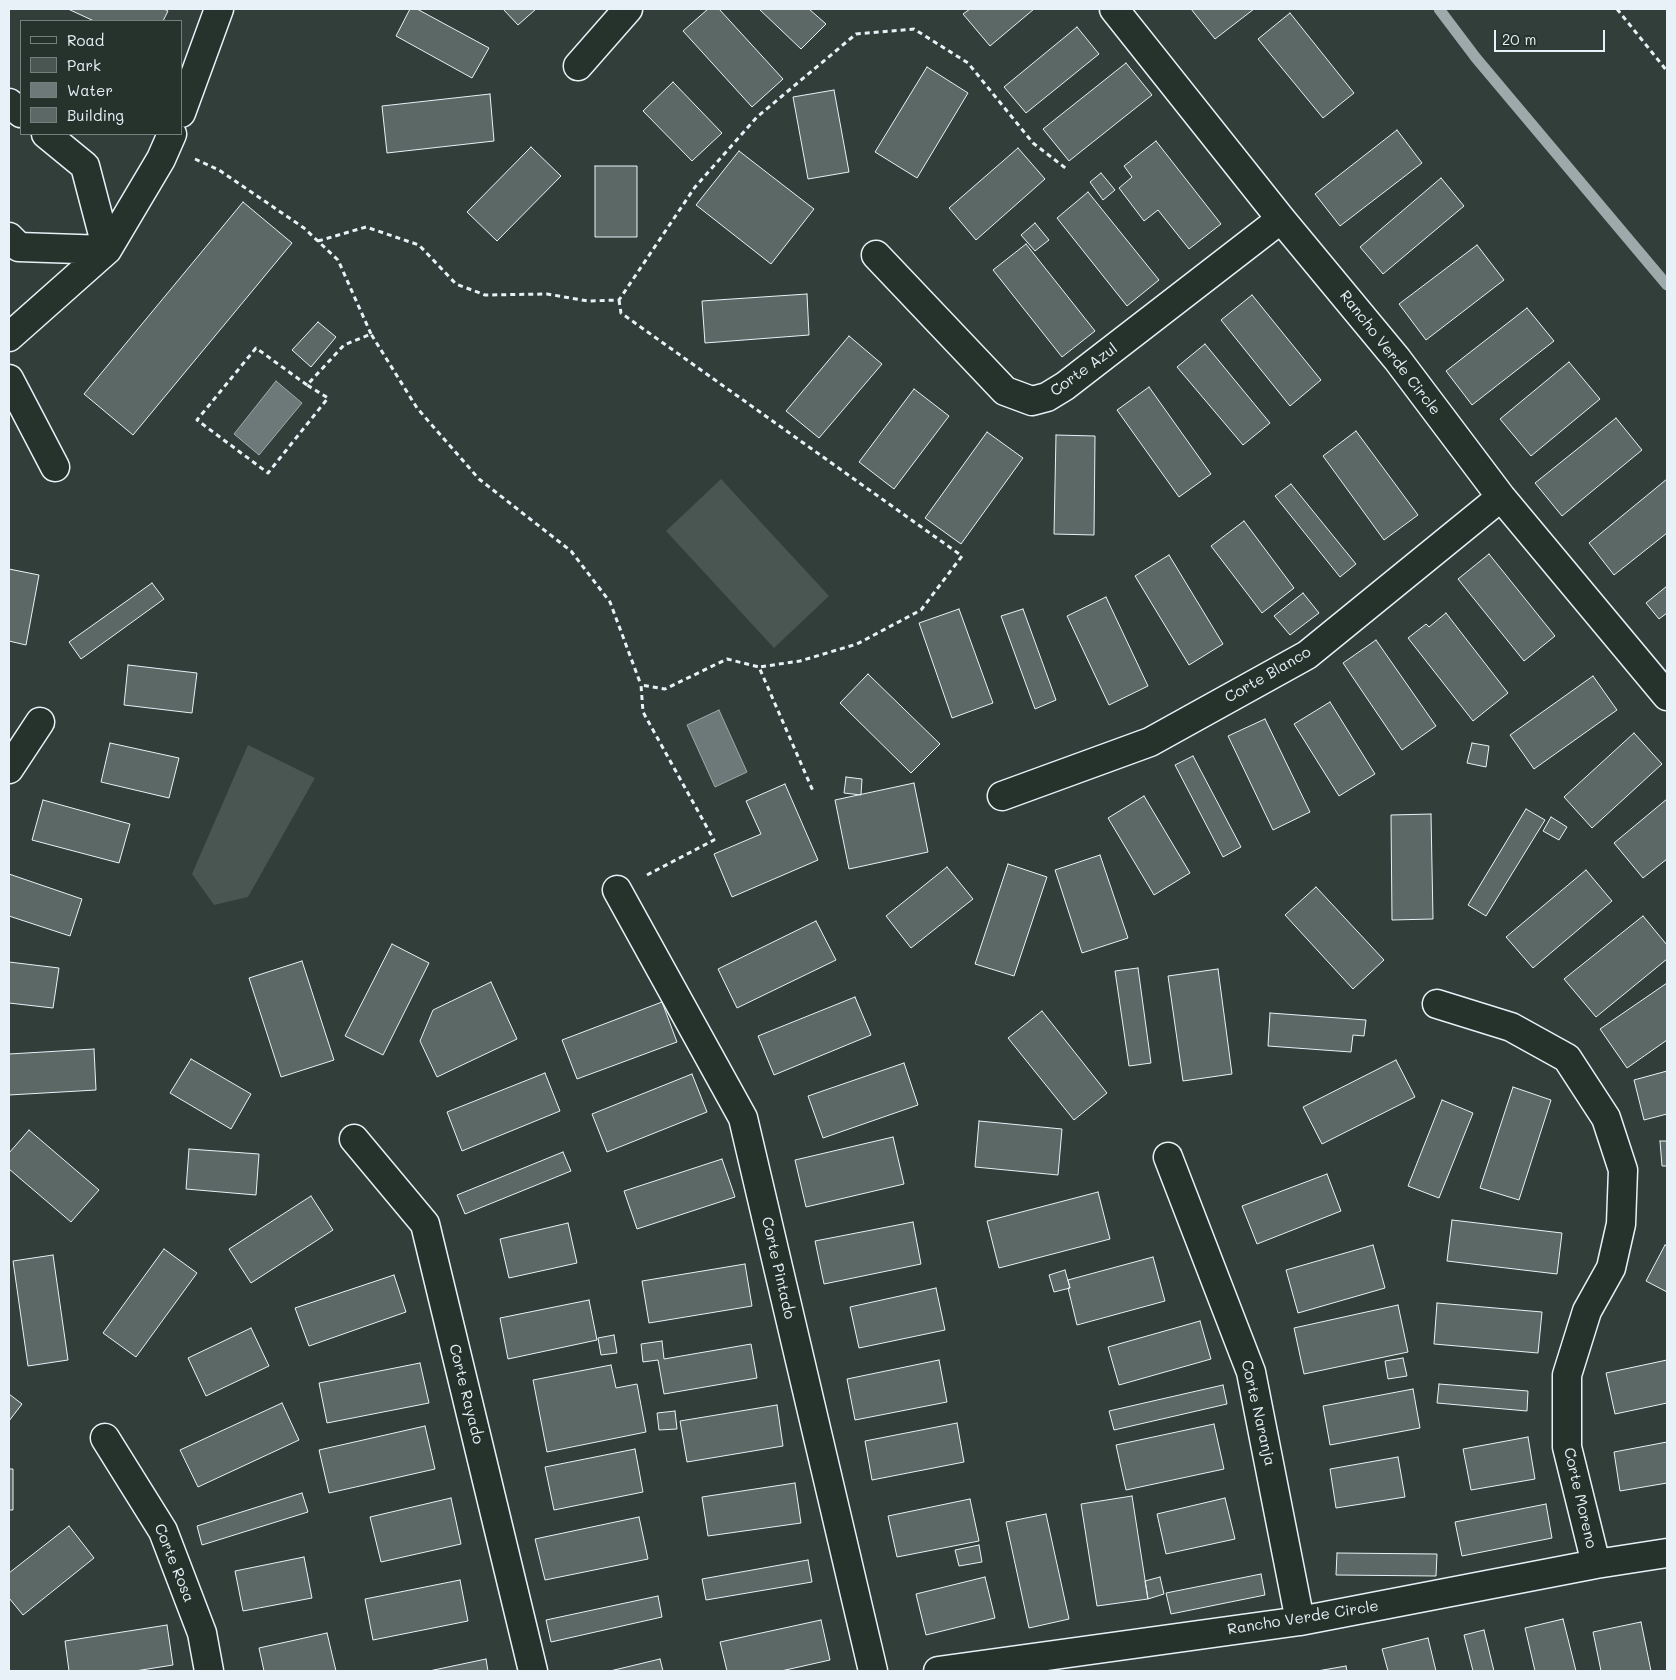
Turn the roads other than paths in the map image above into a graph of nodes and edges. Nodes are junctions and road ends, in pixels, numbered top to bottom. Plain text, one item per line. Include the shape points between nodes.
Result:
1 (219, 9) edge
2 (628, 9) edge
3 (1114, 9) edge
4 (578, 66) dead end
5 (9, 103) edge
6 (182, 111) edge
7 (20, 112) edge
8 (47, 135) edge
9 (170, 140) edge
10 (1282, 219) junction
11 (9, 237) edge
12 (107, 250) junction
13 (876, 255) dead end
14 (9, 337) edge
15 (9, 379) edge
16 (55, 467) dead end
17 (1500, 497) junction
18 (1667, 696) edge
19 (40, 722) dead end
20 (9, 768) edge
21 (1002, 796) dead end
22 (617, 890) road end
23 (1437, 1004) dead end
24 (354, 1139) dead end
25 (1168, 1157) dead end
26 (104, 1438) dead end
27 (1667, 1553) edge
28 (1596, 1564) junction
29 (1300, 1621) junction
30 (209, 1671) edge
31 (533, 1671) edge
32 (873, 1671) edge
33 (938, 1671) edge

1 - 6 street
2 - 4 street
3 - 10 street, Rancho Verde Circle
5 - 7 street
8 - 12 street via 85,166
9 - 12 street
10 - 13 street, Corte Azul via 1065,386 1047,397 1032,401 1005,391
10 - 17 street, Rancho Verde Circle via 1397,359
11 - 12 street via 19,247
12 - 14 street
15 - 16 street
17 - 18 street, Rancho Verde Circle
17 - 21 street, Corte Blanco via 1307,655 1150,742
19 - 20 street
22 - 32 street, Corte Pintado via 743,1118
23 - 28 street, Corte Moreno via 1511,1027 1567,1058 1606,1118 1623,1170 1621,1224 1611,1268 1587,1311 1567,1375 1567,1447
24 - 31 street, Corte Rayado via 425,1224
25 - 29 street, Corte Naranja via 1251,1372
26 - 30 street, Corte Rosa via 164,1531 202,1634
27 - 28 street, Rancho Verde Circle
28 - 29 street, Rancho Verde Circle
29 - 33 street, Rancho Verde Circle

